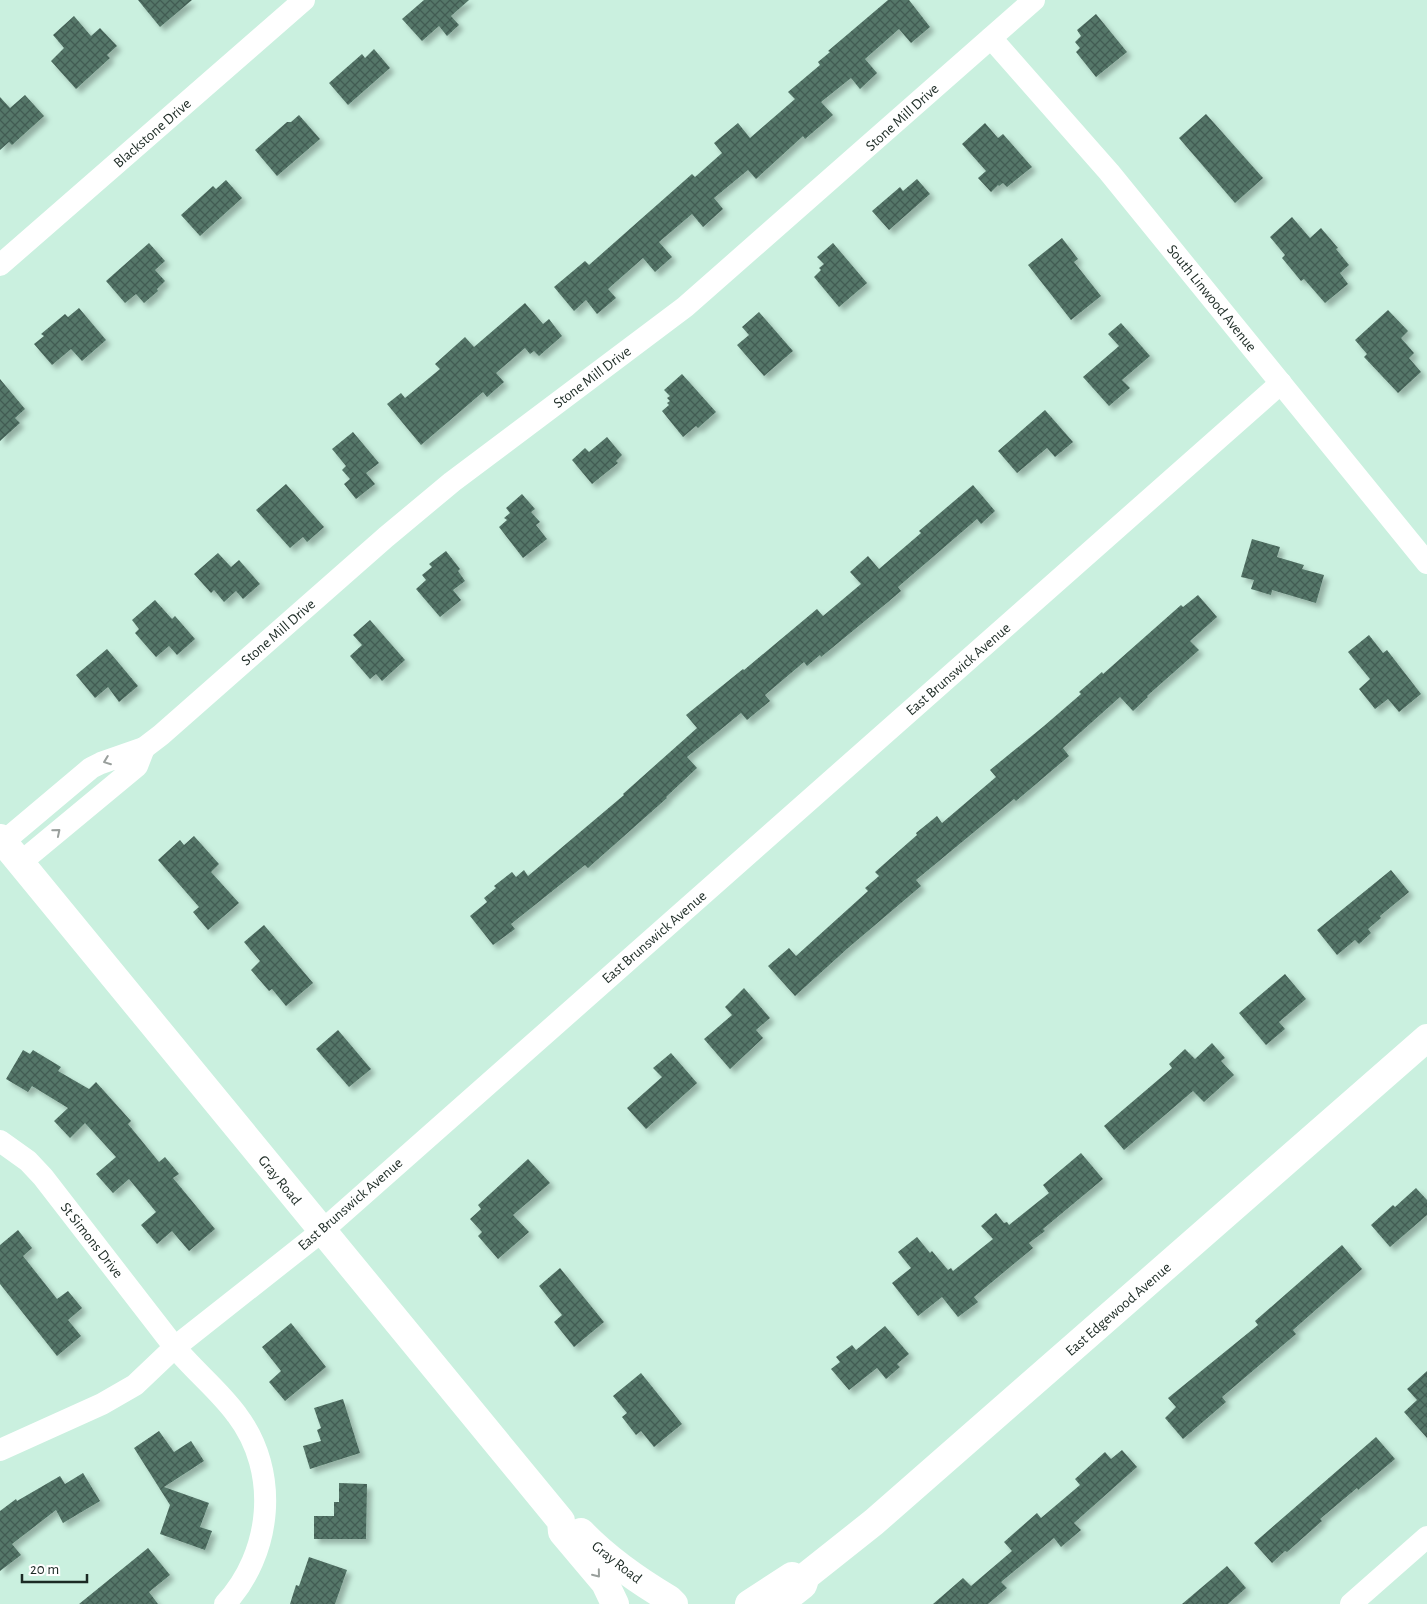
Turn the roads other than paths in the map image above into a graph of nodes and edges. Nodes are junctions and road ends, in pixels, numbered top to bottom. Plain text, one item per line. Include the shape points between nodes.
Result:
1 (304, 0) edge
2 (1034, 0) edge
3 (991, 38) junction
4 (0, 265) edge
5 (1281, 383) junction
6 (1427, 563) edge
7 (144, 748) junction
8 (2, 840) edge
9 (20, 863) junction
10 (1427, 1038) edge
11 (0, 1141) edge
12 (322, 1231) junction
13 (175, 1347) junction
14 (0, 1450) edge
15 (561, 1521) junction
16 (1427, 1537) edge
17 (806, 1576) junction
18 (225, 1604) edge
19 (616, 1604) edge
20 (674, 1604) edge
21 (749, 1604) edge
22 (779, 1604) edge
23 (1350, 1604) edge

1 - 4 street, Blackstone Drive
2 - 3 street, Stone Mill Drive
3 - 5 street, South Linwood Avenue via 1109,172
3 - 7 street, Stone Mill Drive via 685,308 452,482
5 - 6 street, South Linwood Avenue
5 - 12 street, East Brunswick Avenue
7 -> 8 street, Stone Mill Drive via 91,768
9 -> 7 street, Stone Mill Drive via 137,766
8 - 9 street, Gray Road
9 - 12 street, Gray Road
10 - 17 street, East Edgewood Avenue via 874,1522
11 - 13 street, St Simons Drive via 28,1161 43,1177
12 - 13 street, East Brunswick Avenue
12 - 15 street, Gray Road
13 - 14 street, East Brunswick Avenue via 135,1385 102,1404
13 - 18 street, St Simons Drive via 244,1425 257,1452 264,1481 266,1511 255,1559
15 -> 19 street, Gray Road via 562,1532 605,1583
15 - 20 street, Gray Road via 571,1522 615,1562
16 - 23 street
17 - 21 street, East Edgewood Avenue via 795,1575
17 - 22 street, East Edgewood Avenue via 803,1585

